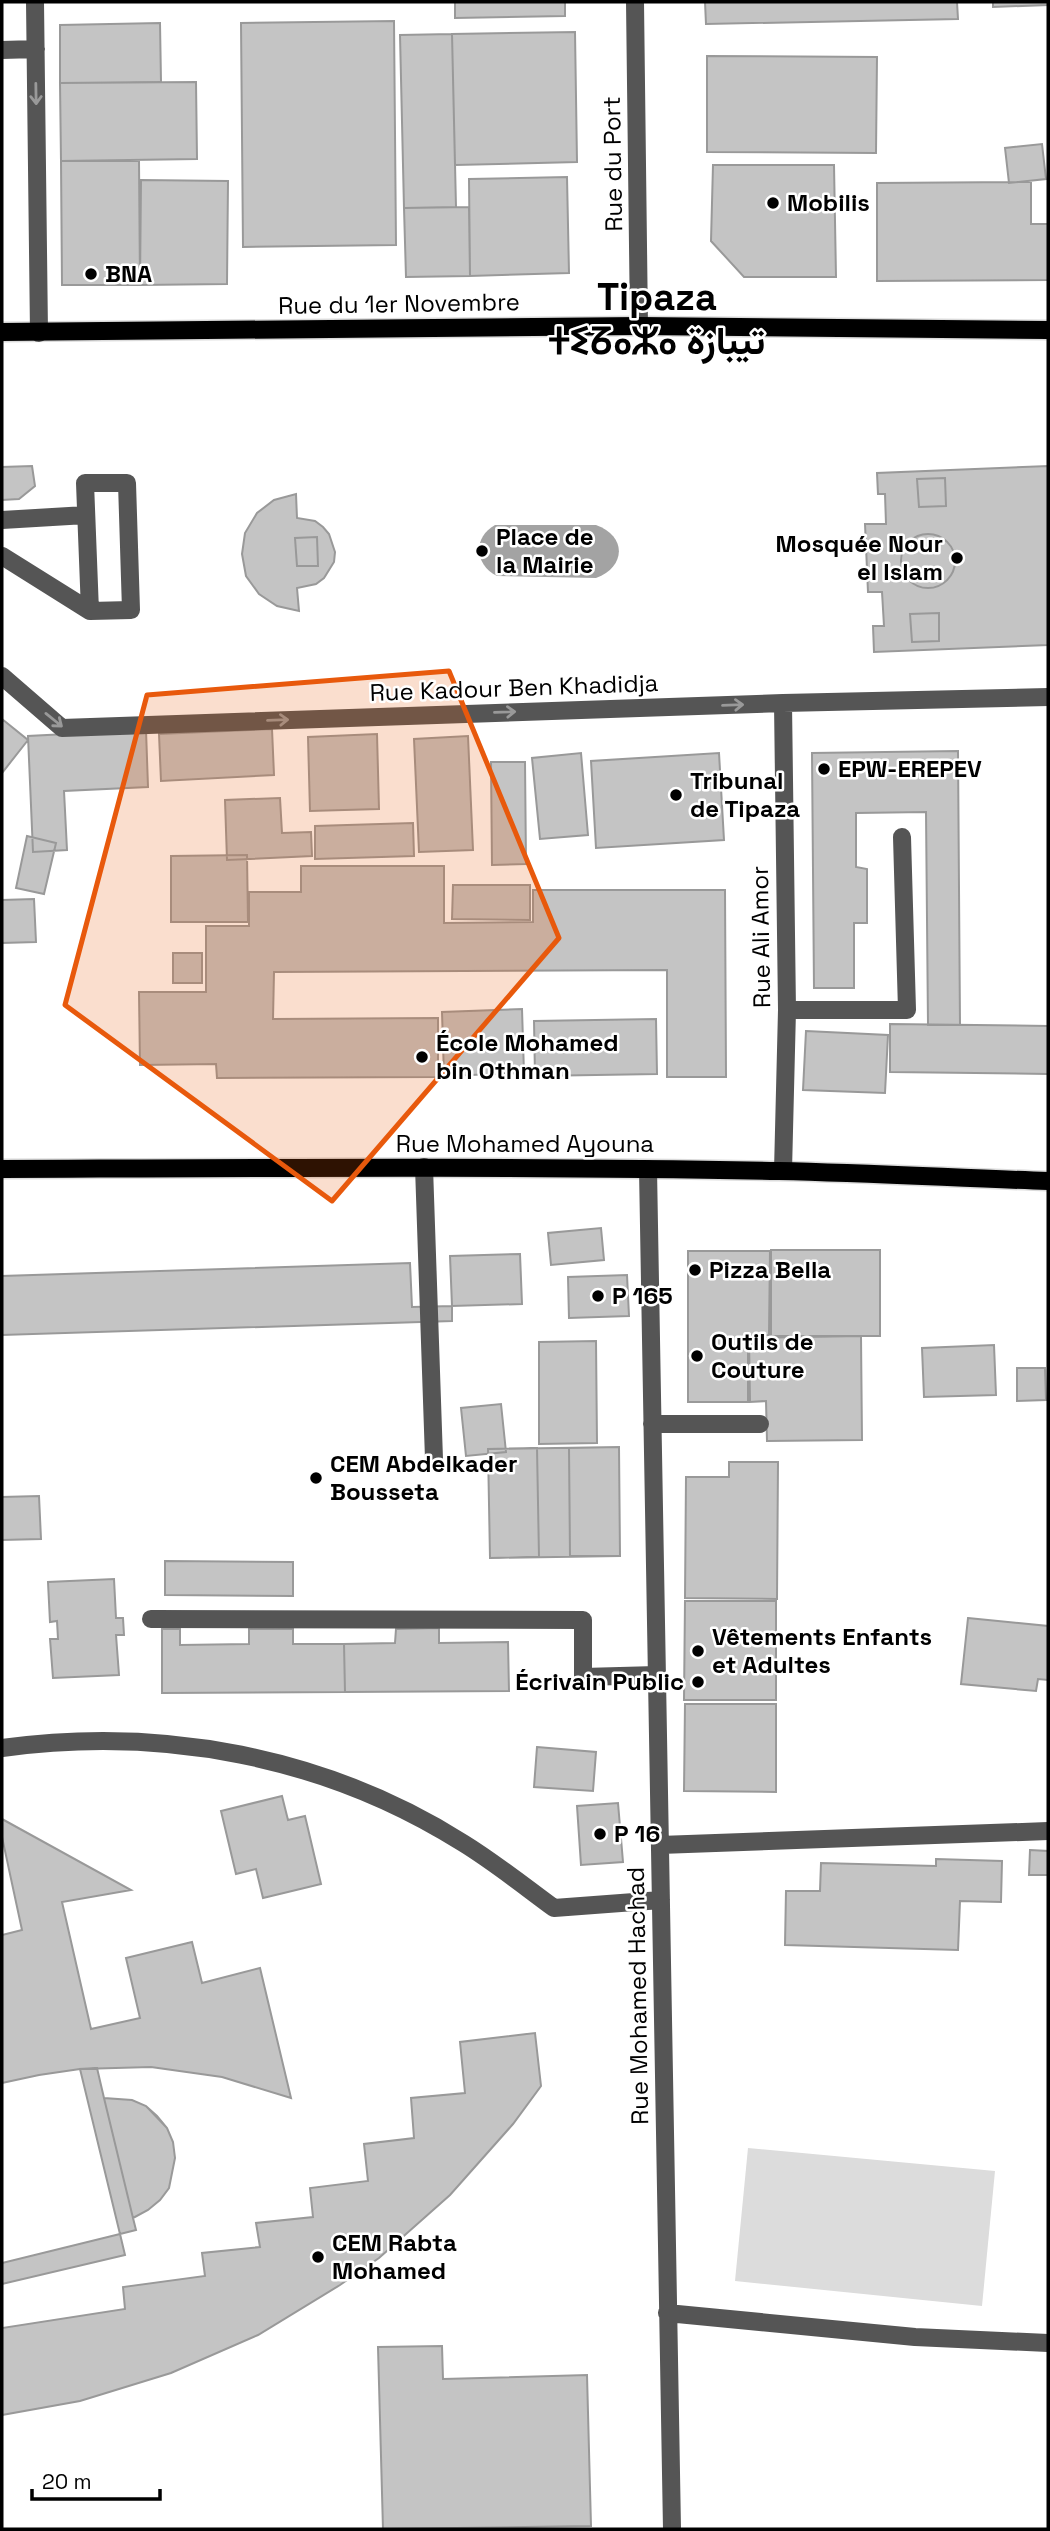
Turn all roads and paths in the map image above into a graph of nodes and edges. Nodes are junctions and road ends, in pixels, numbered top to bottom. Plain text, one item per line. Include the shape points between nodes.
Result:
1 (35, 2) edge
2 (635, 2) edge
3 (36, 49) junction
4 (2, 50) edge
5 (639, 326) junction
6 (1048, 330) edge
7 (2, 332) edge
8 (39, 333) junction
9 (86, 515) junction
10 (3, 523) edge
11 (2, 556) edge
12 (90, 611) junction
13 (2, 676) edge
14 (1048, 697) edge
15 (783, 703) junction
16 (902, 837) dead end
17 (787, 1010) junction
18 (424, 1167) junction
19 (2, 1169) edge
20 (648, 1169) junction
21 (783, 1171) junction
22 (1048, 1181) edge
23 (652, 1424) junction
24 (760, 1424) dead end
25 (434, 1459) dead end
26 (151, 1619) dead end
27 (657, 1675) junction
28 (2, 1748) edge
29 (1048, 1831) edge
30 (660, 1845) junction
31 (661, 1900) junction
32 (667, 2313) junction
33 (1048, 2343) edge
34 (672, 2529) edge

1 - 3 street
2 - 5 street, Rue du Port
3 - 4 street
3 -> 8 street
5 - 6 main road, Rue du 1er Novembre
5 - 8 main road, Rue du 1er Novembre
7 - 8 main road, Rue du 1er Novembre
9 - 10 street
9 - 12 street
9 - 12 street via 85,483 127,483 131,610
11 - 12 street
13 -> 15 street, Rue Kadour Ben Khadidja via 62,728
14 - 15 street, Rue Kadour Ben Khadidja
15 - 17 street, Rue Ali Amor
16 - 17 street via 906,1010
17 - 21 street, Rue Ali Amor
18 - 19 main road, Rue Mohamed Ayouna
18 - 20 main road, Rue Mohamed Ayouna
18 - 25 street
20 - 21 main road, Rue Mohamed Ayouna
20 - 23 street, Rue Mohamed Hachad
21 - 22 main road, Rue Mohamed Ayouna
23 - 24 street
23 - 27 street, Rue Mohamed Hachad
26 - 27 street via 583,1620 583,1678
27 - 30 street, Rue Mohamed Hachad
28 - 31 street via 125,1740 258,1757 343,1783 404,1810 462,1842 554,1908
29 - 30 street
30 - 31 street, Rue Mohamed Hachad
31 - 32 street, Rue Mohamed Hachad
32 - 33 street via 915,2337
32 - 34 street, Rue Mohamed Hachad

